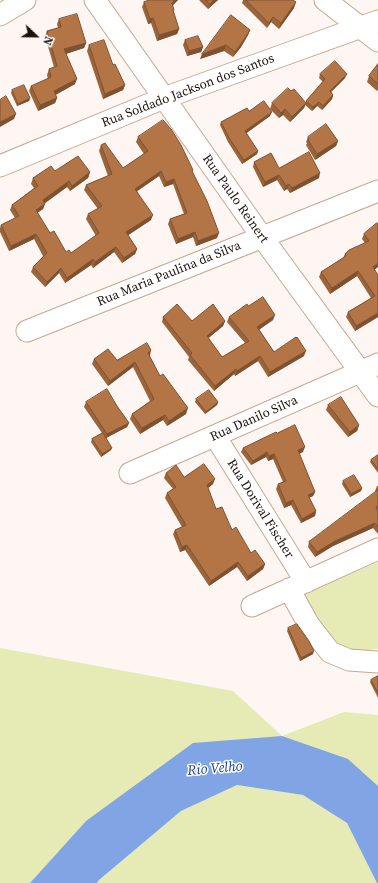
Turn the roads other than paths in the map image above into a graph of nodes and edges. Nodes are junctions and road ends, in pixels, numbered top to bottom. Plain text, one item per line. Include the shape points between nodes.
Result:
1 (25, 0) edge
2 (95, 0) edge
3 (325, 0) edge
4 (0, 15) edge
5 (369, 24) edge
6 (378, 41) edge
7 (164, 98) junction
8 (0, 166) edge
9 (378, 190) edge
10 (262, 237) junction
11 (27, 331) dead end
12 (369, 368) edge
13 (378, 396) edge
14 (215, 436) junction
15 (130, 473) dead end
16 (378, 549) edge
17 (298, 586) junction
18 (252, 606) dead end
19 (378, 662) edge

1 - 4 street
2 - 7 street, Rua Paulo Reinert
3 - 5 street
5 - 6 street
5 - 7 street, Rua Soldado Jackson dos Santos
7 - 8 street, Rua Soldado Jackson dos Santos
7 - 10 street, Rua Paulo Reinert
9 - 10 street, Rua Maria Paulina da Silva
10 - 11 street, Rua Maria Paulina da Silva
10 - 12 street, Rua Paulo Reinert
12 - 13 street, Rua Paulo Reinert
12 - 14 street, Rua Danilo Silva
14 - 15 street, Rua Danilo Silva
14 - 17 street, Rua Dorival Fischer
16 - 17 street
17 - 18 street
17 - 19 street, Rua Dorival Fischer via 309,625 330,652 349,660

